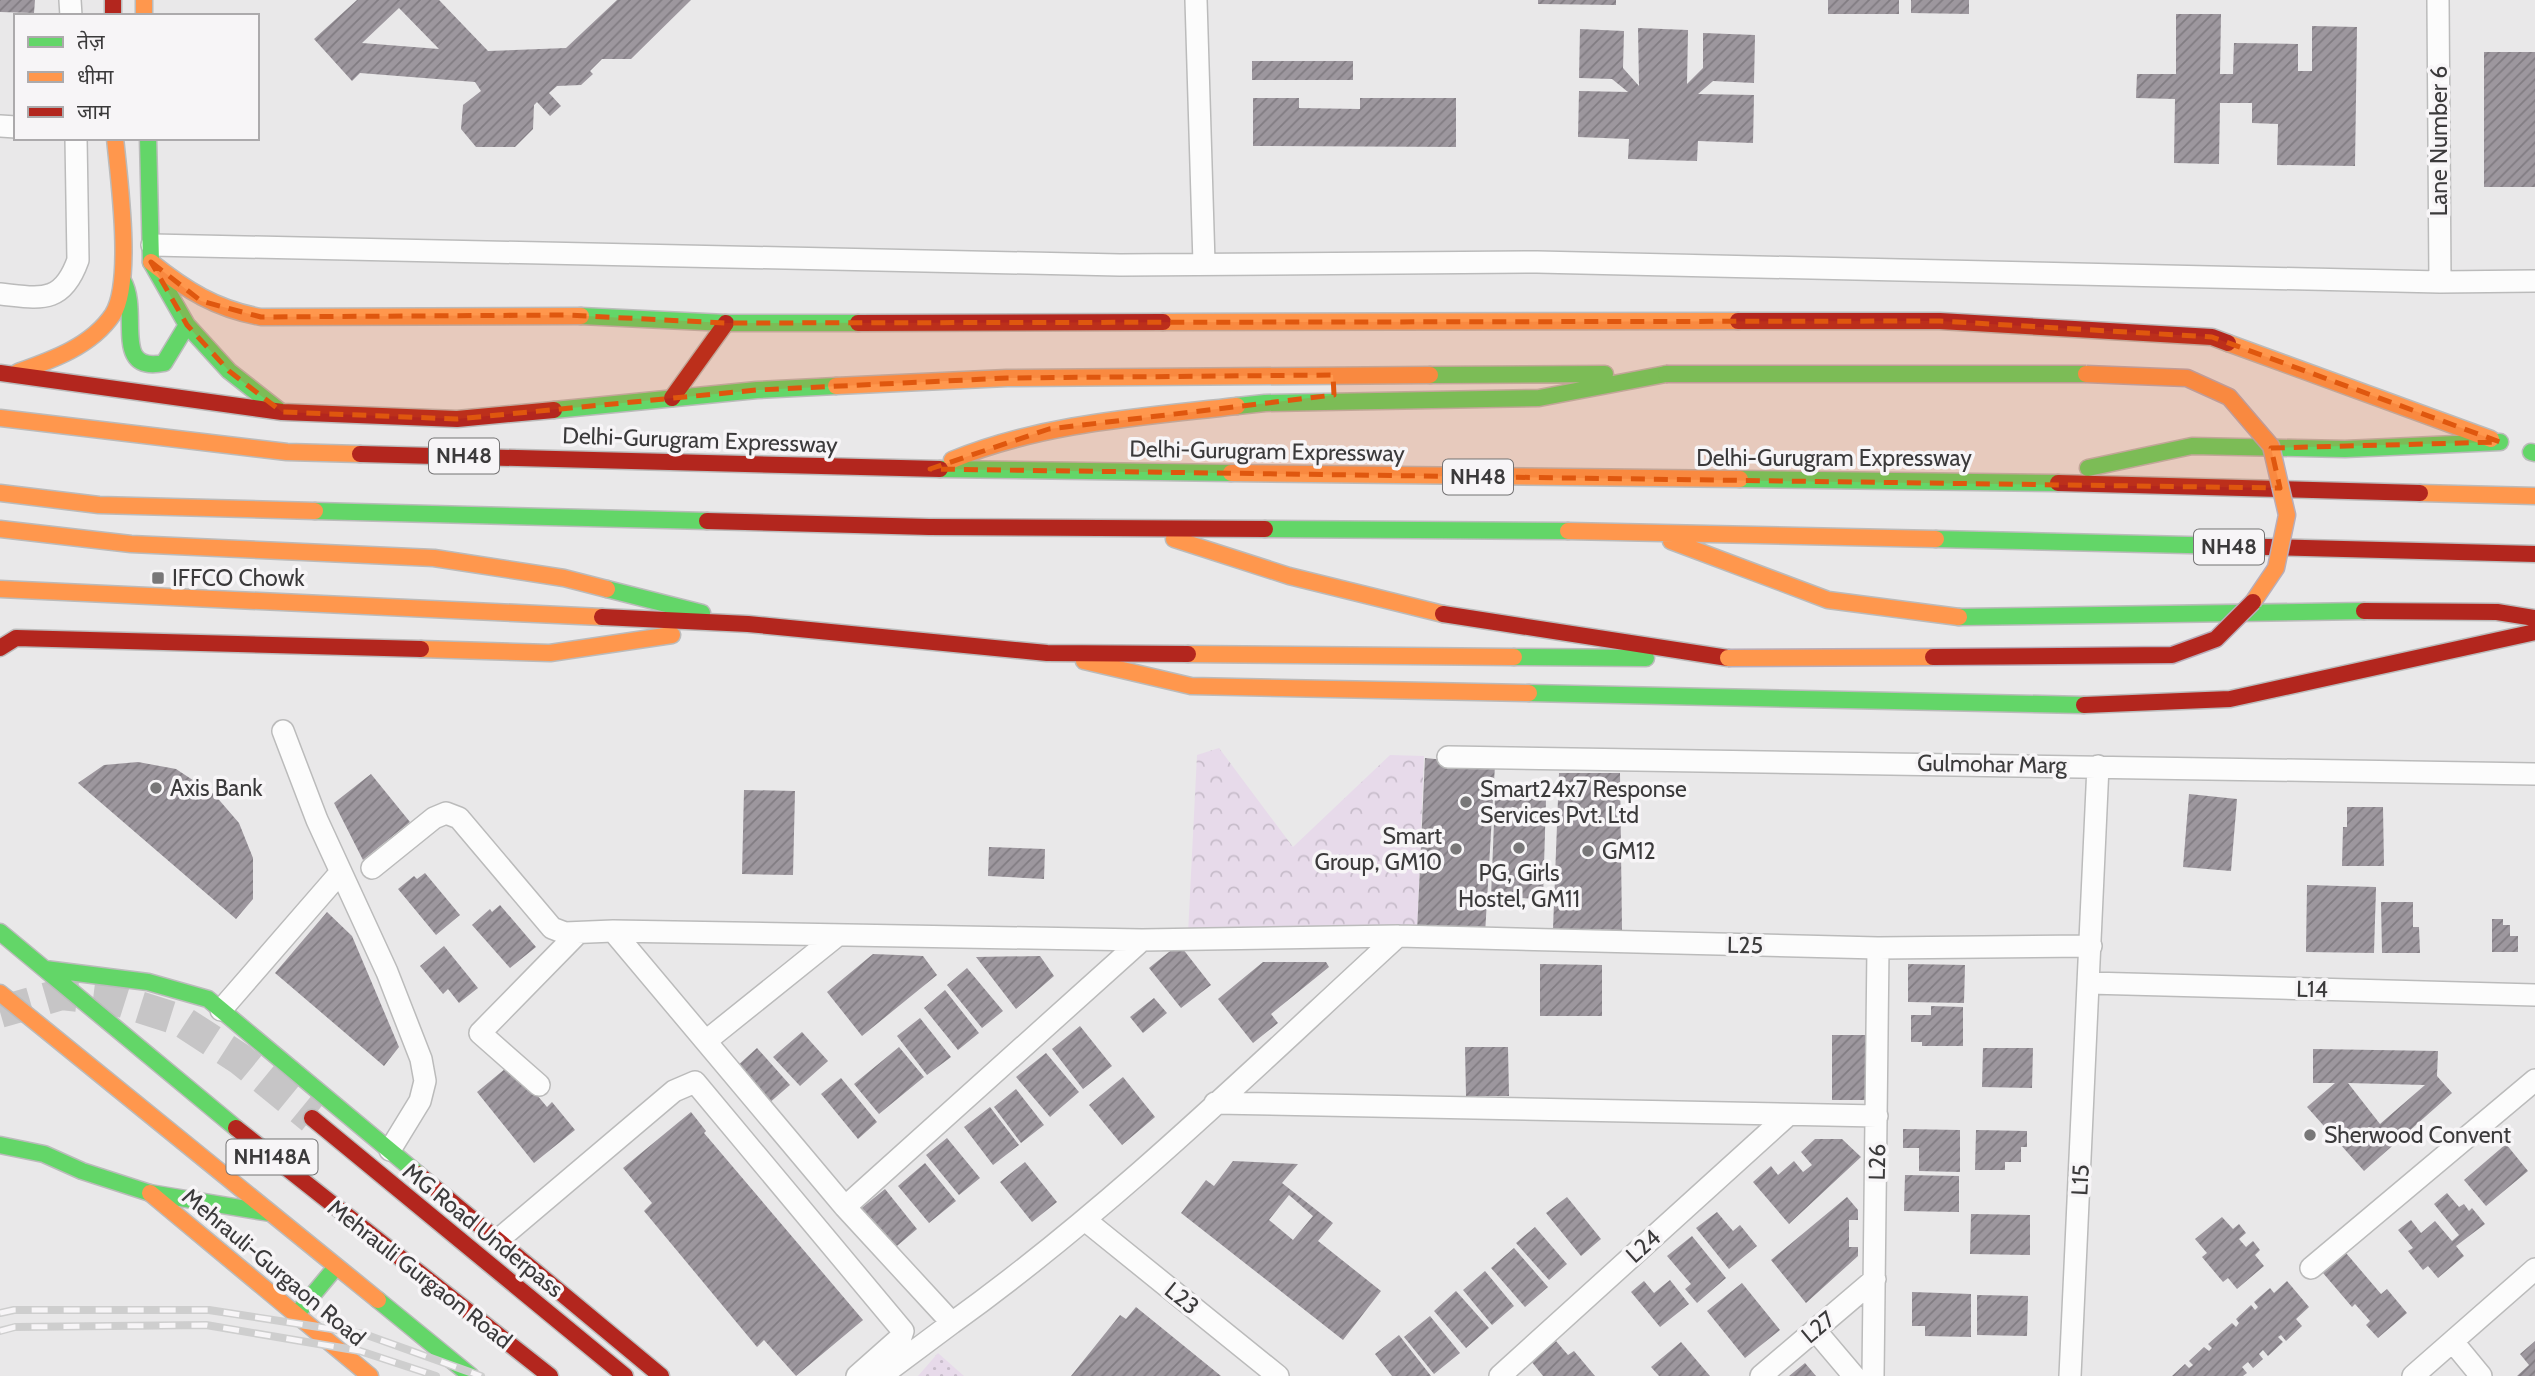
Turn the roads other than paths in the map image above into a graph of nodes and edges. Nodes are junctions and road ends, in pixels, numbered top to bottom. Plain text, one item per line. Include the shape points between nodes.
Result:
1 (1196, 0) edge
2 (2438, 0) edge
3 (76, 140) edge
4 (115, 140) edge
5 (148, 140) edge
6 (151, 254) junction
7 (1204, 263) junction
8 (121, 279) junction
9 (2535, 281) edge
10 (2440, 282) junction
11 (0, 293) edge
12 (726, 323) junction
13 (187, 325) junction
14 (5, 374) edge
15 (1666, 374) junction
16 (672, 398) junction
17 (282, 412) junction
18 (0, 418) edge
19 (2500, 443) junction
20 (2534, 452) edge
21 (930, 468) junction
22 (2025, 482) junction
23 (0, 493) edge
24 (2535, 496) edge
25 (1139, 528) junction
26 (0, 529) edge
27 (1644, 531) junction
28 (2535, 554) edge
29 (0, 589) edge
30 (2535, 618) edge
31 (748, 624) junction
32 (2535, 632) edge
33 (0, 648) edge
34 (1047, 653) junction
35 (1728, 658) junction
36 (283, 731) dead end
37 (1448, 757) dead end
38 (2098, 766) junction
39 (2535, 774) edge
40 (372, 868) dead end
41 (340, 873) junction
42 (614, 931) junction
43 (0, 932) edge
44 (578, 933) junction
45 (838, 935) junction
46 (1398, 936) junction
47 (1142, 940) junction
48 (2091, 946) junction
49 (1878, 948) junction
50 (45, 969) junction
51 (2089, 983) junction
52 (0, 993) edge
53 (2535, 995) edge
54 (221, 1010) junction
55 (706, 1041) junction
56 (2535, 1080) edge
57 (539, 1086) dead end
58 (1215, 1104) junction
59 (1787, 1116) junction
60 (1877, 1116) junction
61 (312, 1118) tunnel mouth
62 (0, 1145) edge
63 (390, 1150) junction
64 (150, 1193) junction
65 (845, 1207) junction
66 (270, 1213) junction
67 (1085, 1220) junction
68 (498, 1240) junction
69 (336, 1267) junction
70 (2311, 1268) dead end
71 (2535, 1269) edge
72 (1875, 1279) junction
73 (296, 1314) junction
74 (952, 1323) junction
75 (1815, 1330) junction
76 (2453, 1342) junction
77 (370, 1376) edge
78 (471, 1376) edge
79 (550, 1376) edge
80 (625, 1376) edge
81 (661, 1376) edge
82 (857, 1376) edge
83 (881, 1376) edge
84 (1278, 1376) edge
85 (1500, 1376) edge
86 (1761, 1376) edge
87 (1854, 1376) edge
88 (1873, 1376) edge
89 (2070, 1376) edge
90 (2413, 1376) edge
91 (2481, 1376) edge

1 - 7 street
2 - 10 street, Lane Number 6
3 - 11 street via 78,260 72,278 60,292 42,298
4 - 8 main road via 123,225
5 - 6 main road
6 - 7 street
6 - 12 main road via 201,301 232,313 261,317 565,315
6 - 13 main road
7 - 10 street via 1537,262
8 - 13 main road via 132,299 130,349 138,360 149,366 164,363
8 - 14 main road via 121,298 98,331 51,361
9 - 10 street
12 - 16 main road
12 - 19 main road via 1940,321 2212,337
13 - 17 main road via 229,371
14 - 17 main road
15 - 16 main road via 1007,378
15 - 21 main road via 1539,398 1265,403 1049,429
15 - 35 main road, bridge via 2127,374 2187,378 2229,397 2271,446 2286,513 2276,568 2249,609 2216,639 2172,655
16 - 17 main road via 457,419
18 - 21 main road, Delhi-Gurugram Expressway / NH48 via 287,452
19 - 20 main road
19 - 22 main road via 2345,450 2192,446
21 - 22 main road, Delhi-Gurugram Expressway / NH48
22 - 24 main road, Delhi-Gurugram Expressway / NH48
23 - 25 main road, NH48 via 99,505 929,527
25 - 27 main road, NH48
25 - 35 main road via 1289,576 1423,611
26 - 31 main road via 131,544 434,558 564,578
27 - 28 main road, NH48
27 - 30 main road via 1828,600 1971,619 2339,611 2497,612
29 - 31 main road
31 - 33 main road via 550,653 16,638
31 - 34 main road
32 - 34 main road via 2230,699 2101,705 1191,686
34 - 35 main road
36 - 41 street
37 - 38 street, Gulmohar Marg
38 - 39 street, Gulmohar Marg
38 - 48 street
40 - 44 street via 446,813 459,818 552,928
41 - 54 street
41 - 63 street via 387,972 421,1059 425,1082 420,1101
42 - 44 street, L25
42 - 45 street, L25
42 - 55 street
43 - 50 main road, Mehrauli Gurgaon Road / NH148A
44 - 57 street via 480,1033
45 - 47 street, L25
45 - 55 street
46 - 47 street, L25
46 - 49 street, L25
46 - 58 street
47 - 65 street
48 - 49 street, L25
48 - 51 street
49 - 60 street, L26
50 - 54 main road via 184,989
50 - 79 main road, Mehrauli Gurgaon Road / NH148A via 300,1181
51 - 53 street, L14
51 - 89 street, L15
52 - 66 main road, Mehrauli Gurgaon Road / NH148A
54 - 63 main road
55 - 65 street
56 - 70 street
58 - 59 street
58 - 67 street
59 - 60 street
59 - 85 street, L24
60 - 72 street, L26
61 - 80 main road, MG Road Underpass
62 - 64 main road via 44,1154
63 - 68 main road
64 - 66 main road
64 - 73 main road, Mehrauli-Gurgaon Road
65 - 74 street
66 - 69 main road, Mehrauli Gurgaon Road / NH148A
67 - 74 street
67 - 84 street, L23
68 - 81 main road
68 - 82 street via 674,1091 695,1082 903,1331
69 - 73 main road
69 - 78 main road, Mehrauli Gurgaon Road / NH148A
71 - 76 street
72 - 75 street, L27
72 - 88 street, L26
73 - 77 main road, Mehrauli-Gurgaon Road
74 - 83 street
75 - 86 street, L27
75 - 87 street
76 - 90 street
76 - 91 street

